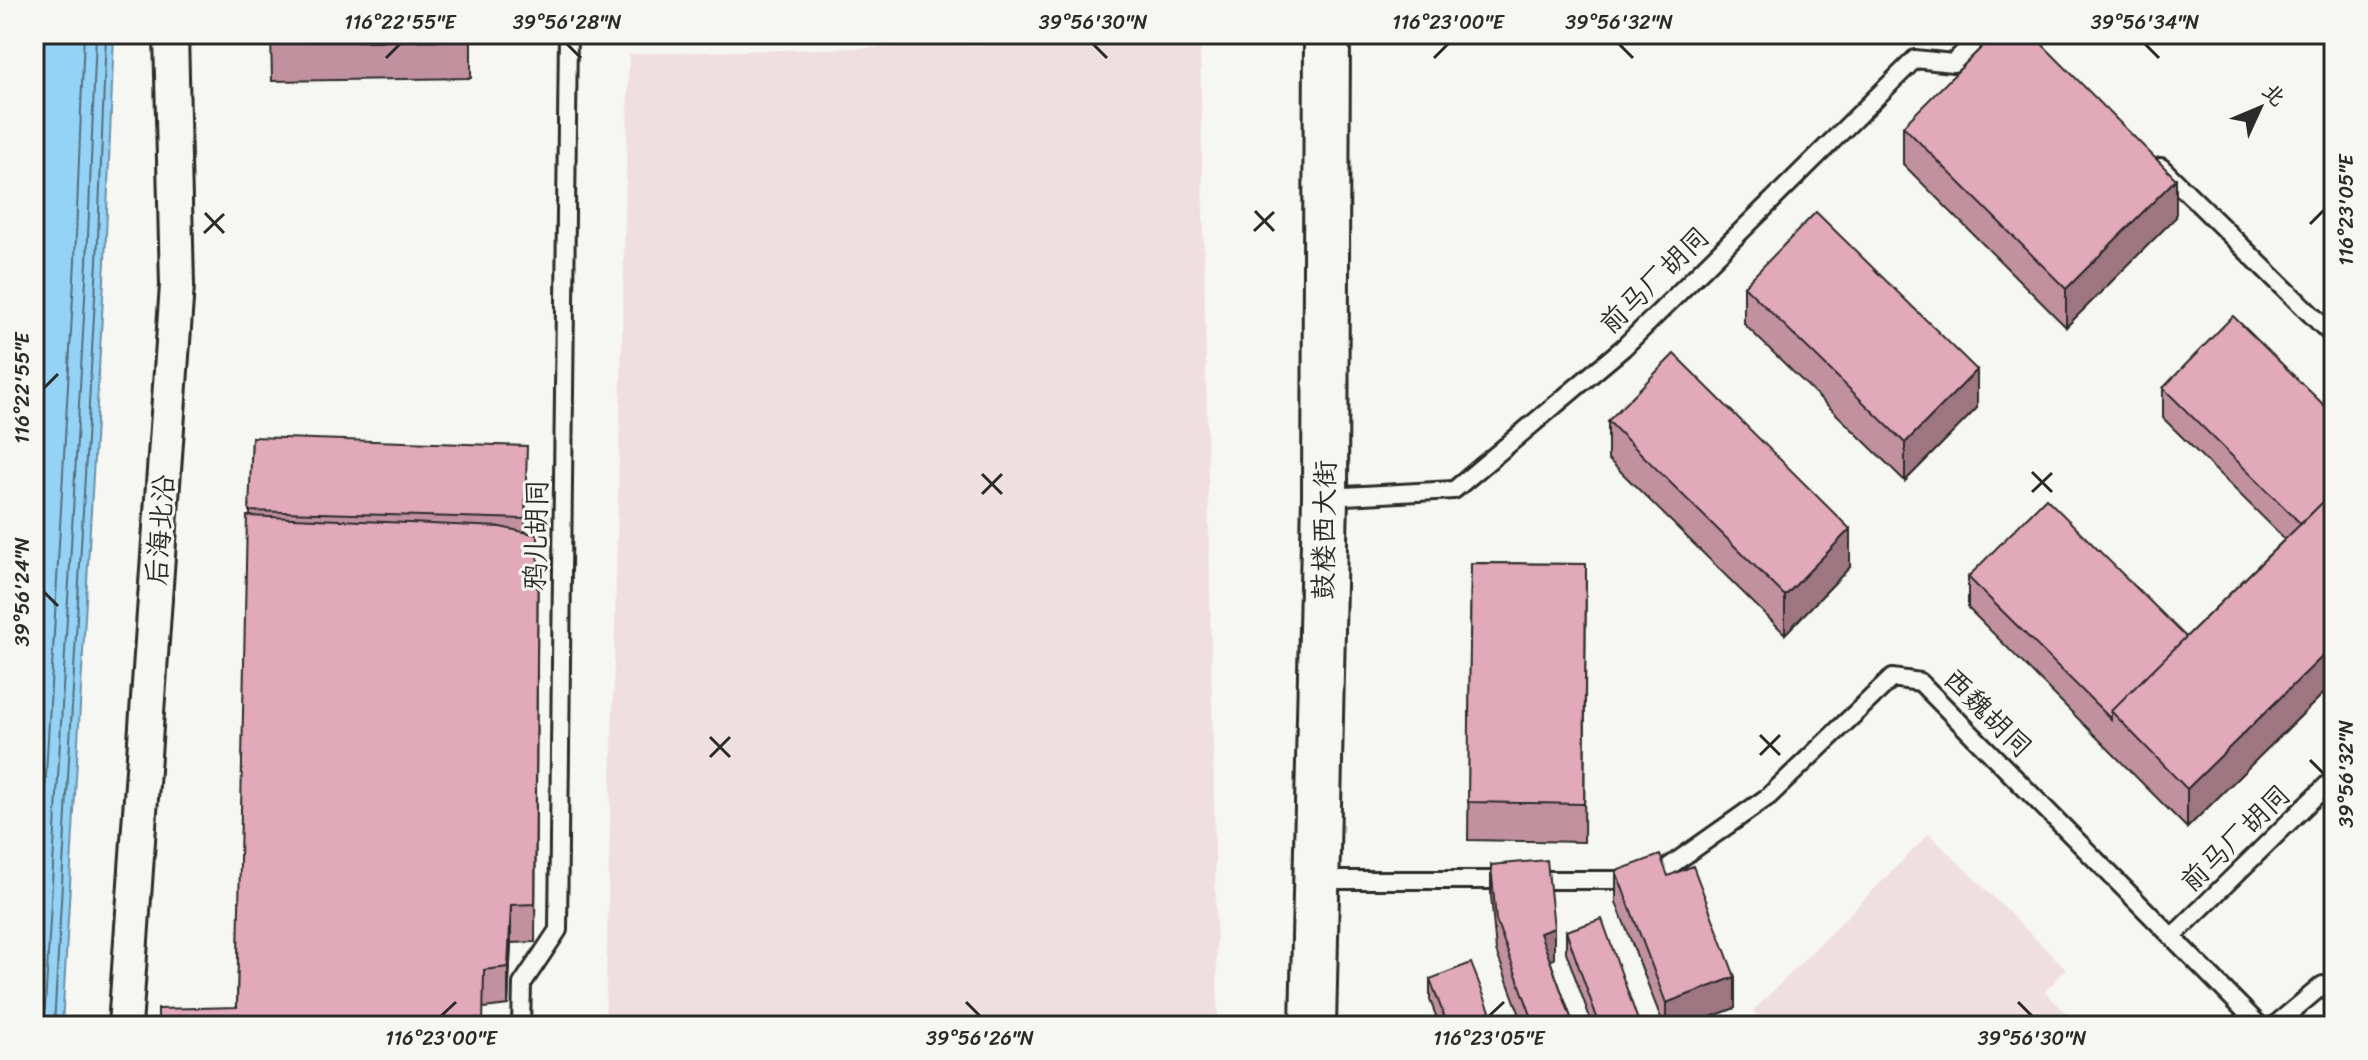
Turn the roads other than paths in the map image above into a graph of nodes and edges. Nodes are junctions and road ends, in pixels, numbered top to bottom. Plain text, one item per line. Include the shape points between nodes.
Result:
1 (171, 34) edge
2 (568, 34) edge
3 (1327, 34) edge
4 (1982, 34) edge
5 (2147, 153) edge
6 (2334, 337) edge
7 (1325, 497) junction
8 (2334, 778) edge
9 (1315, 880) junction
10 (2173, 936) junction
11 (2334, 994) edge
12 (125, 1026) edge
13 (521, 1026) edge
14 (1313, 1026) edge
15 (2260, 1026) edge
16 (2274, 1026) edge

1 - 12 street, 后海北沿 via 177,285
2 - 13 lane, 鸦儿胡同 via 558,930 522,984
3 - 7 main road, 鼓楼西大街
4 - 7 lane, 前马厂胡同 via 1953,63 1915,59 1623,348 1454,490
5 - 6 lane
7 - 9 main road, 鼓楼西大街
8 - 10 lane, 前马厂胡同
9 - 10 lane, 西魏胡同 via 1650,880 1769,796 1892,678 1920,682
9 - 14 main road, 鼓楼西大街
10 - 15 lane, 西魏胡同
11 - 16 lane via 2323,985

